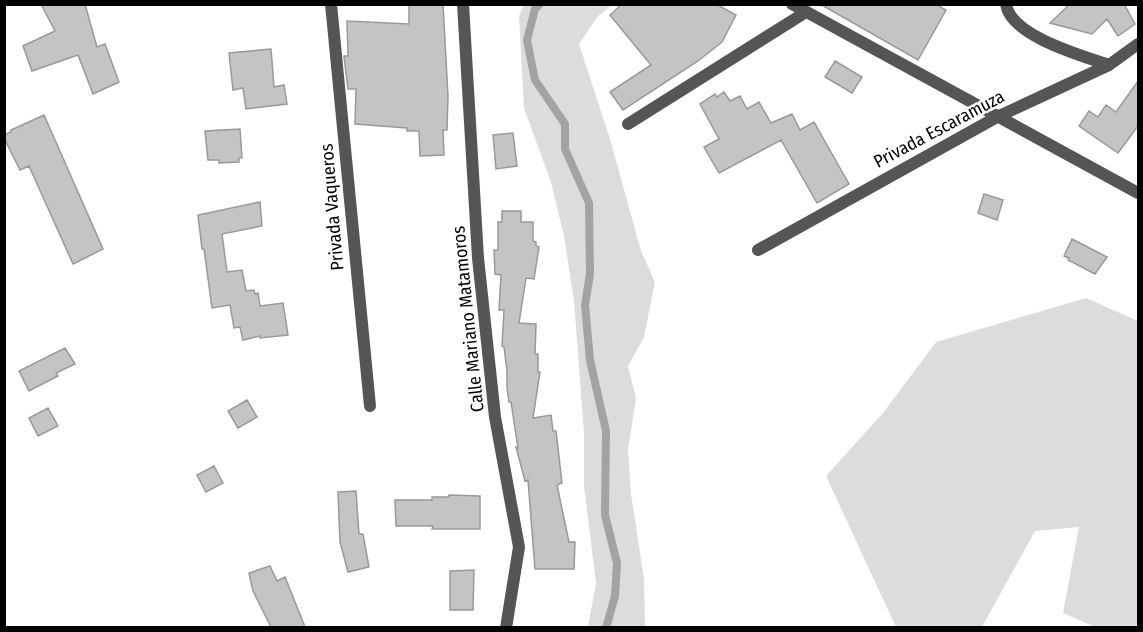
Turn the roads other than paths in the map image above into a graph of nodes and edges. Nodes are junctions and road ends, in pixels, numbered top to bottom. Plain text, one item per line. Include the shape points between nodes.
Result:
1 (331, 4) edge
2 (462, 4) edge
3 (792, 4) edge
4 (1006, 4) edge
5 (806, 12) junction
6 (1138, 44) edge
7 (1109, 64) junction
8 (997, 117) junction
9 (628, 124) dead end
10 (1138, 193) edge
11 (758, 250) dead end
12 (370, 406) dead end
13 (506, 627) edge

1 - 12 street, Privada Vaqueros
2 - 13 street, Calle Mariano Matamoros via 478,258 495,417 519,547
3 - 5 street
4 - 7 street via 1017,24 1058,47
5 - 8 street
5 - 9 street
6 - 7 street, Privada Escaramuza
7 - 8 street, Privada Escaramuza
8 - 10 street
8 - 11 street, Privada Escaramuza

